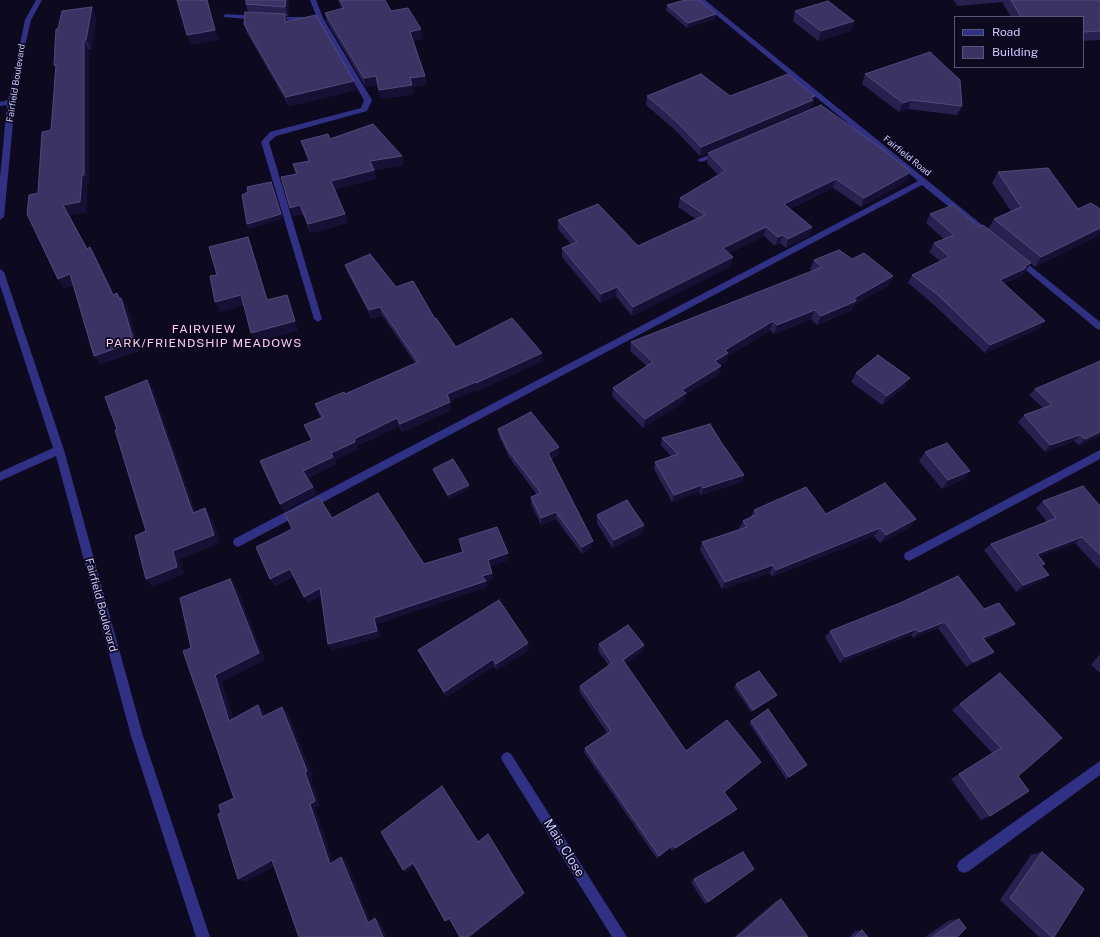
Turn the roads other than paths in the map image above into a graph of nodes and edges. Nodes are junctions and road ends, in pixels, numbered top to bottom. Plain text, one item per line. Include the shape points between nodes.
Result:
1 (39, 0) edge
2 (313, 0) edge
3 (701, 0) edge
4 (226, 16) dead end
5 (320, 18) junction
6 (11, 102) junction
7 (0, 104) edge
8 (730, 147) edge
9 (701, 160) edge
10 (923, 181) junction
11 (0, 217) edge
12 (996, 241) edge
13 (1014, 256) edge
14 (0, 272) edge
15 (318, 319) dead end
16 (1100, 327) edge
17 (59, 450) junction
18 (1100, 454) edge
19 (0, 477) edge
20 (238, 542) dead end
21 (909, 556) dead end
22 (507, 758) dead end
23 (1100, 767) edge
24 (964, 866) dead end
25 (202, 937) edge
26 (620, 937) edge

1 - 6 street, Fairfield Boulevard via 28,20
2 - 5 street
3 - 10 street, Fairfield Road via 825,107
4 - 5 street via 293,20
5 - 15 street via 368,100 364,109 273,134 265,142
6 - 7 street
6 - 11 street, Fairfield Boulevard
8 - 9 street
10 - 12 street, Fairfield Road
10 - 20 street
13 - 16 street
14 - 17 street, Fairfield Boulevard
17 - 19 street
17 - 25 street, Fairfield Boulevard via 137,736
18 - 21 street
22 - 26 street, Mais Close
23 - 24 street

